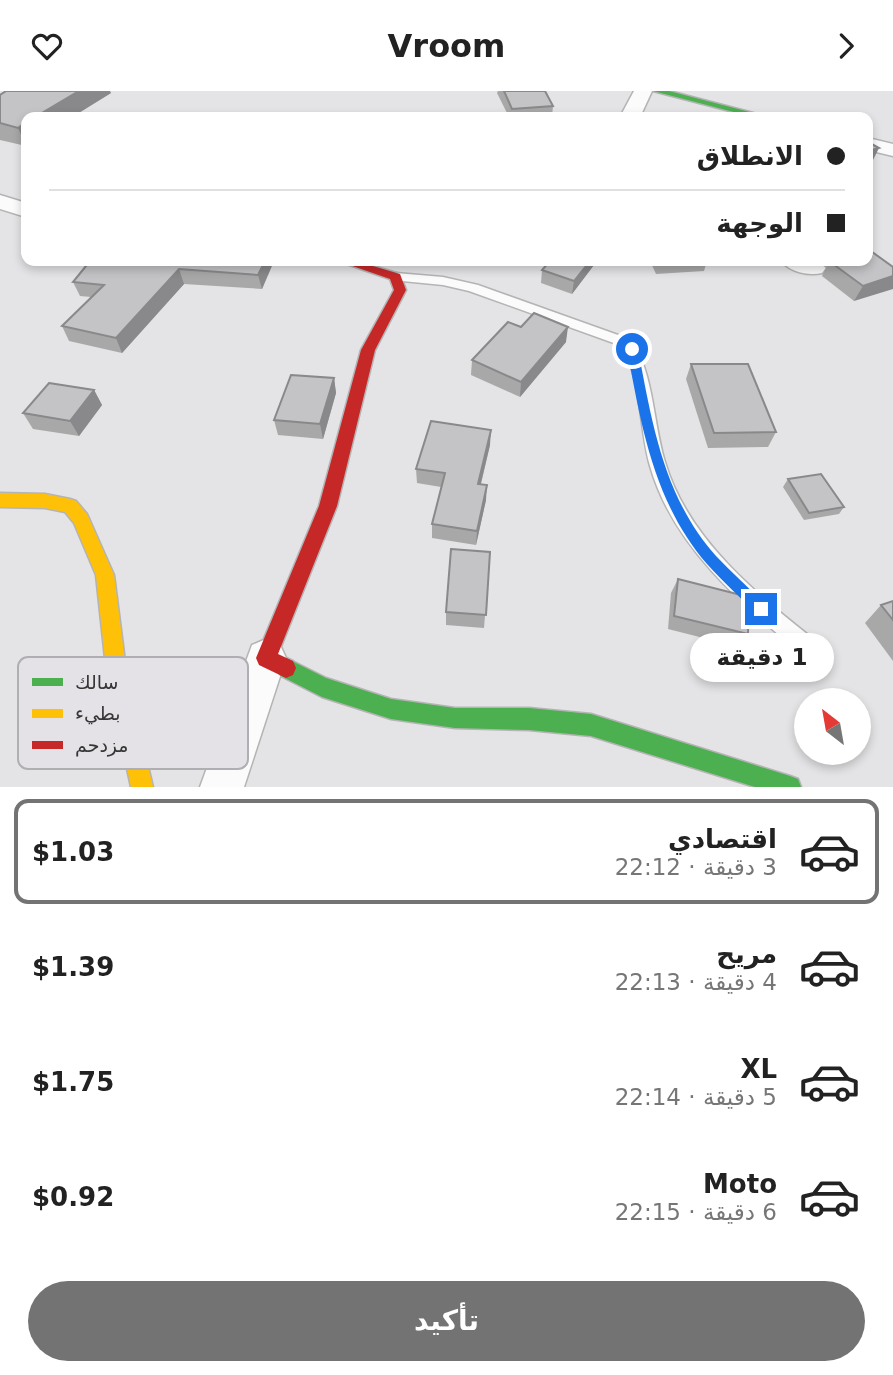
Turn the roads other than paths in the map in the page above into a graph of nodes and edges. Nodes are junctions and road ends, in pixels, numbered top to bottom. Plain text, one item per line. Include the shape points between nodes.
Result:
1 (643, 91) edge
2 (658, 91) edge
3 (632, 112) edge
4 (744, 112) edge
5 (873, 145) edge
6 (893, 151) edge
7 (0, 202) edge
8 (21, 208) edge
9 (360, 266) edge
10 (396, 277) junction
11 (0, 500) edge
12 (819, 656) dead end
13 (115, 657) edge
14 (266, 658) junction
15 (248, 711) edge
16 (138, 769) edge
17 (228, 769) edge
18 (142, 787) edge
19 (222, 787) edge
20 (790, 787) edge

1 - 3 street
2 - 4 street
5 - 6 street
7 - 8 street
9 - 10 street
10 - 12 lane via 473,288 627,343 636,355 660,474 680,514 710,559
10 - 14 street via 400,290 368,350 328,506
11 - 13 street via 70,506 81,519 105,575
14 - 15 street
14 - 20 street via 322,687 391,709 455,718 591,725
16 - 18 street
17 - 19 street

